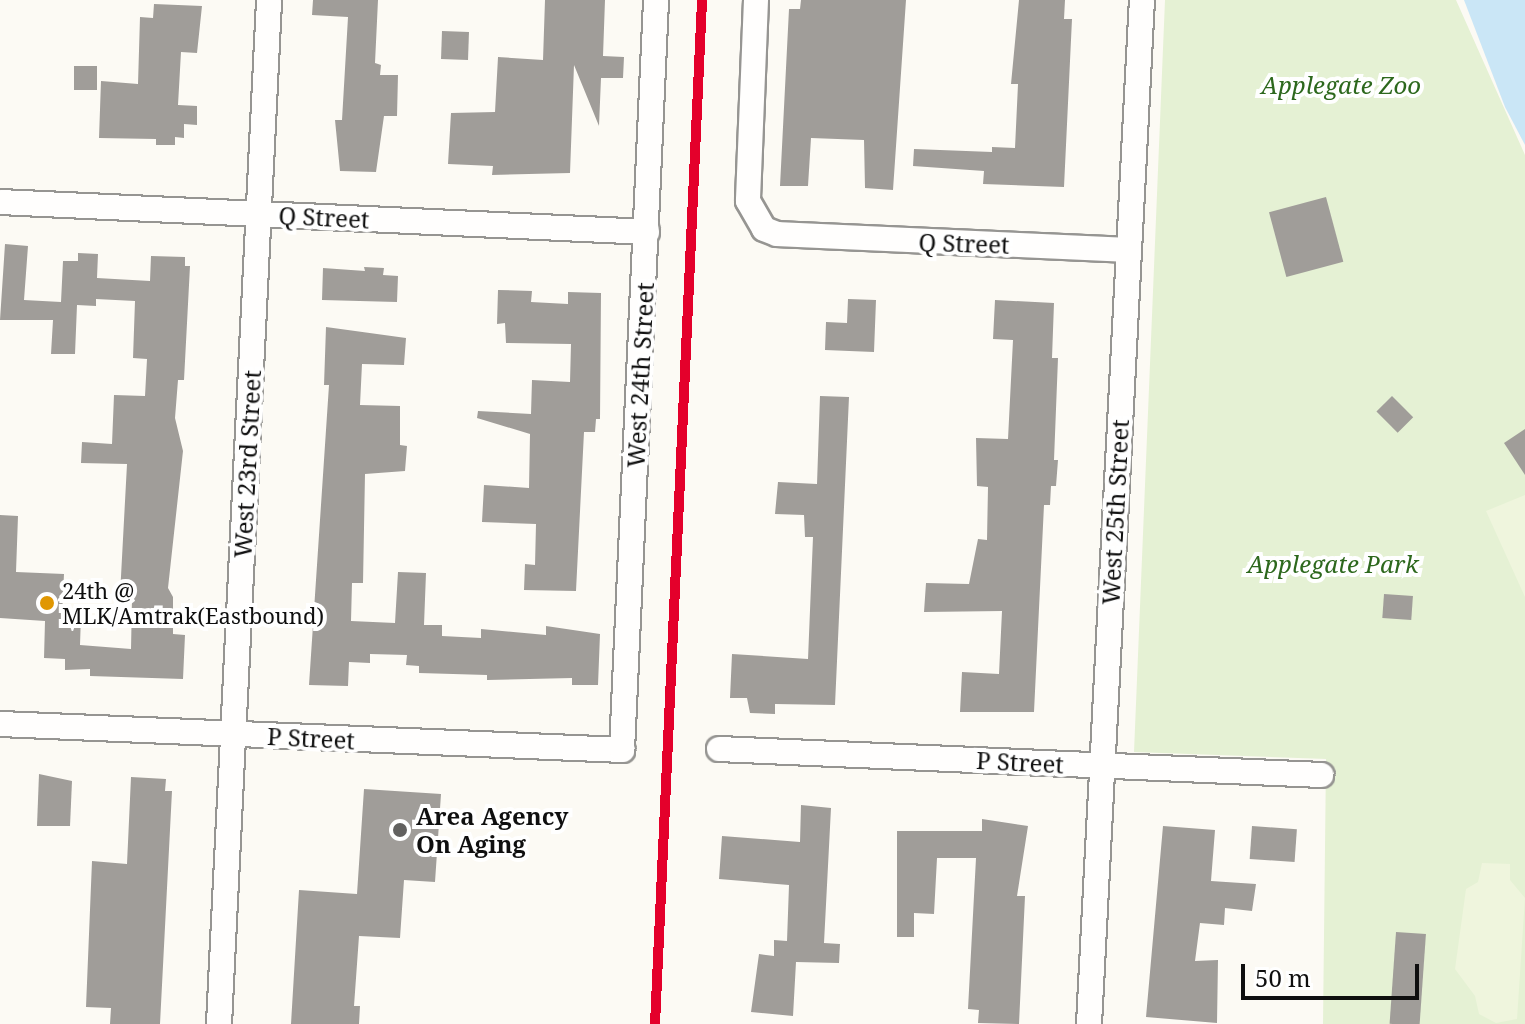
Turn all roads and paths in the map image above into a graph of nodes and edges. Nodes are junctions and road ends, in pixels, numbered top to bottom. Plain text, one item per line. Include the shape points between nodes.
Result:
1 (269, 0) edge
2 (656, 0) edge
3 (756, 0) edge
4 (1142, 0) edge
5 (0, 202) edge
6 (259, 214) junction
7 (647, 232) junction
8 (1129, 250) junction
9 (0, 724) edge
10 (234, 734) junction
11 (719, 749) dead end
12 (622, 750) joint
13 (1102, 765) junction
14 (1321, 775) dead end
15 (219, 1024) edge
16 (1089, 1024) edge

1 - 6 street, West 23rd Street
2 - 7 street, West 24th Street
3 - 8 street, Q Street via 747,195 755,220 777,234
4 - 8 street, West 25th Street
5 - 6 street, Q Street
6 - 7 street, Q Street
6 - 10 street, West 23rd Street
7 - 12 street, West 24th Street
8 - 13 street, West 25th Street
9 - 10 street, P Street
10 - 12 street, P Street
10 - 15 street, West 23rd Street
11 - 13 street, P Street
13 - 14 street, P Street
13 - 16 street, West 25th Street

